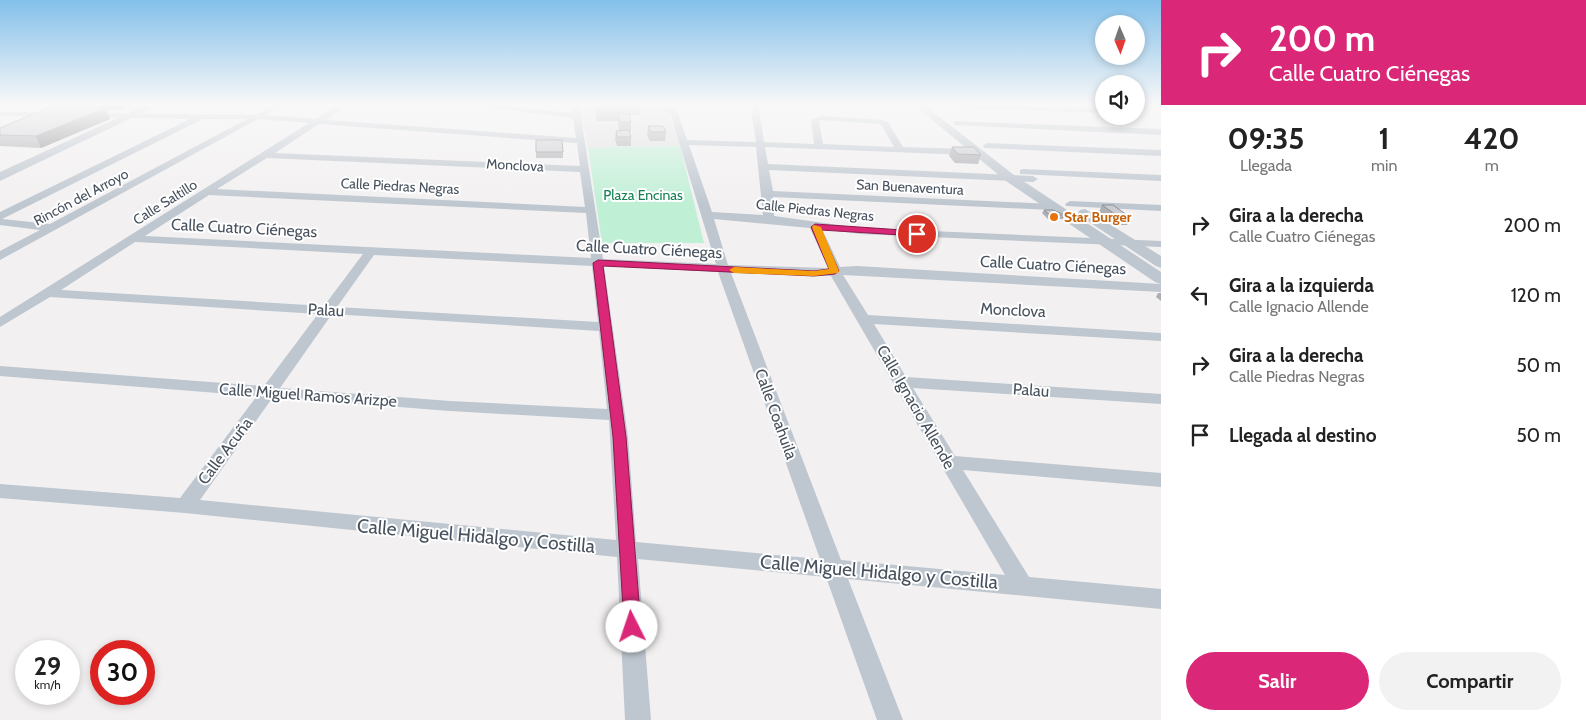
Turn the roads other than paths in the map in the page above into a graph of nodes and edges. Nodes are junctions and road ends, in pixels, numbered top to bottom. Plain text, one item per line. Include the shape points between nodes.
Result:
1 (85, 138) edge
2 (159, 138) edge
3 (220, 138) edge
4 (294, 138) edge
5 (536, 138) edge
6 (579, 138) edge
7 (682, 138) edge
8 (759, 138) edge
9 (818, 138) edge
10 (893, 138) edge
11 (967, 138) edge
12 (973, 138) edge
13 (580, 141) junction
14 (684, 142) junction
15 (760, 144) junction
16 (819, 146) junction
17 (900, 149) junction
18 (982, 149) junction
19 (1161, 153) edge
20 (266, 155) junction
21 (763, 167) junction
22 (584, 168) junction
23 (1028, 176) junction
24 (0, 177) edge
25 (1010, 178) junction
26 (1161, 178) edge
27 (208, 192) junction
28 (768, 194) junction
29 (1070, 204) junction
30 (1052, 207) junction
31 (1161, 208) edge
32 (591, 210) junction
33 (706, 215) junction
34 (0, 216) edge
35 (769, 219) junction
36 (0, 222) edge
37 (815, 227) junction
38 (52, 228) junction
39 (134, 239) junction
40 (1104, 242) junction
41 (1130, 242) junction
42 (1161, 244) edge
43 (371, 252) junction
44 (0, 256) edge
45 (598, 263) junction
46 (1161, 263) edge
47 (723, 269) junction
48 (835, 271) junction
49 (1161, 279) edge
50 (1161, 288) edge
51 (46, 293) junction
52 (329, 311) junction
53 (864, 319) junction
54 (0, 323) edge
55 (605, 327) junction
56 (1161, 337) edge
57 (0, 371) edge
58 (902, 382) junction
59 (270, 391) junction
60 (1161, 399) edge
61 (616, 415) junction
62 (948, 462) junction
63 (1161, 480) edge
64 (0, 491) edge
65 (185, 506) junction
66 (627, 550) junction
67 (834, 568) junction
68 (1022, 585) junction
69 (1161, 599) edge
70 (638, 720) edge
71 (890, 720) edge

1 - 24 street
2 - 34 street
3 - 38 street, Rincón del Arroyo
4 - 20 street, Calle Saltillo
5 - 13 street
6 - 13 street
7 - 14 street, Calle Coahuila
8 - 15 street
9 - 16 street
10 - 17 street
11 - 18 street
12 - 18 street
13 - 22 street
14 - 15 street
14 - 33 street, Calle Coahuila
15 - 16 street
15 - 21 street
16 - 17 street
17 - 18 street
18 - 19 street
18 - 23 street
18 - 25 street
20 - 22 street, Monclova
20 - 27 street, Calle Saltillo
21 - 25 street
21 - 28 street
22 - 32 street
23 - 25 street
23 - 26 street
23 - 29 street
25 - 30 street
27 - 32 street, Calle Piedras Negras
27 - 39 street, Calle Saltillo
28 - 30 street, San Buenaventura
28 - 35 street
29 - 31 street
29 - 41 street
30 - 40 street
32 - 45 street
33 - 35 street, Calle Piedras Negras
33 - 47 street, Calle Coahuila
35 - 37 street, Calle Piedras Negras
36 - 38 street
37 - 40 street, Calle Piedras Negras
37 - 48 street, Calle Ignacio Allende
38 - 44 street, Rincón del Arroyo
39 - 43 street, Calle Cuatro Ciénegas
39 - 51 street, Calle Saltillo
40 - 41 street, Calle Piedras Negras
40 - 49 street
41 - 42 street, Calle Piedras Negras
41 - 46 street
43 - 45 street, Calle Cuatro Ciénegas
43 - 52 street, Calle Acuña
45 - 47 street, Calle Cuatro Ciénegas
45 - 55 street
47 - 48 street, Calle Cuatro Ciénegas via 814,274
47 - 67 street, Calle Coahuila
48 - 50 street, Calle Cuatro Ciénegas
48 - 53 street, Calle Ignacio Allende
51 - 52 street, Palau
51 - 54 street, Calle Saltillo
52 - 55 street, Palau
52 - 59 street, Calle Acuña
53 - 56 street, Monclova
53 - 58 street, Calle Ignacio Allende
55 - 61 street
57 - 59 street, Calle Miguel Ramos Arizpe
58 - 60 street, Palau
58 - 62 street, Calle Ignacio Allende
59 - 61 street, Calle Miguel Ramos Arizpe via 450,406
59 - 65 street, Calle Acuña
61 - 66 street
62 - 63 street
62 - 68 street, Calle Ignacio Allende
64 - 65 street, Calle Miguel Hidalgo y Costilla
65 - 66 street, Calle Miguel Hidalgo y Costilla
66 - 67 street, Calle Miguel Hidalgo y Costilla
66 - 70 street
67 - 68 street, Calle Miguel Hidalgo y Costilla
67 - 71 street, Calle Coahuila
68 - 69 street, Calle Miguel Hidalgo y Costilla

